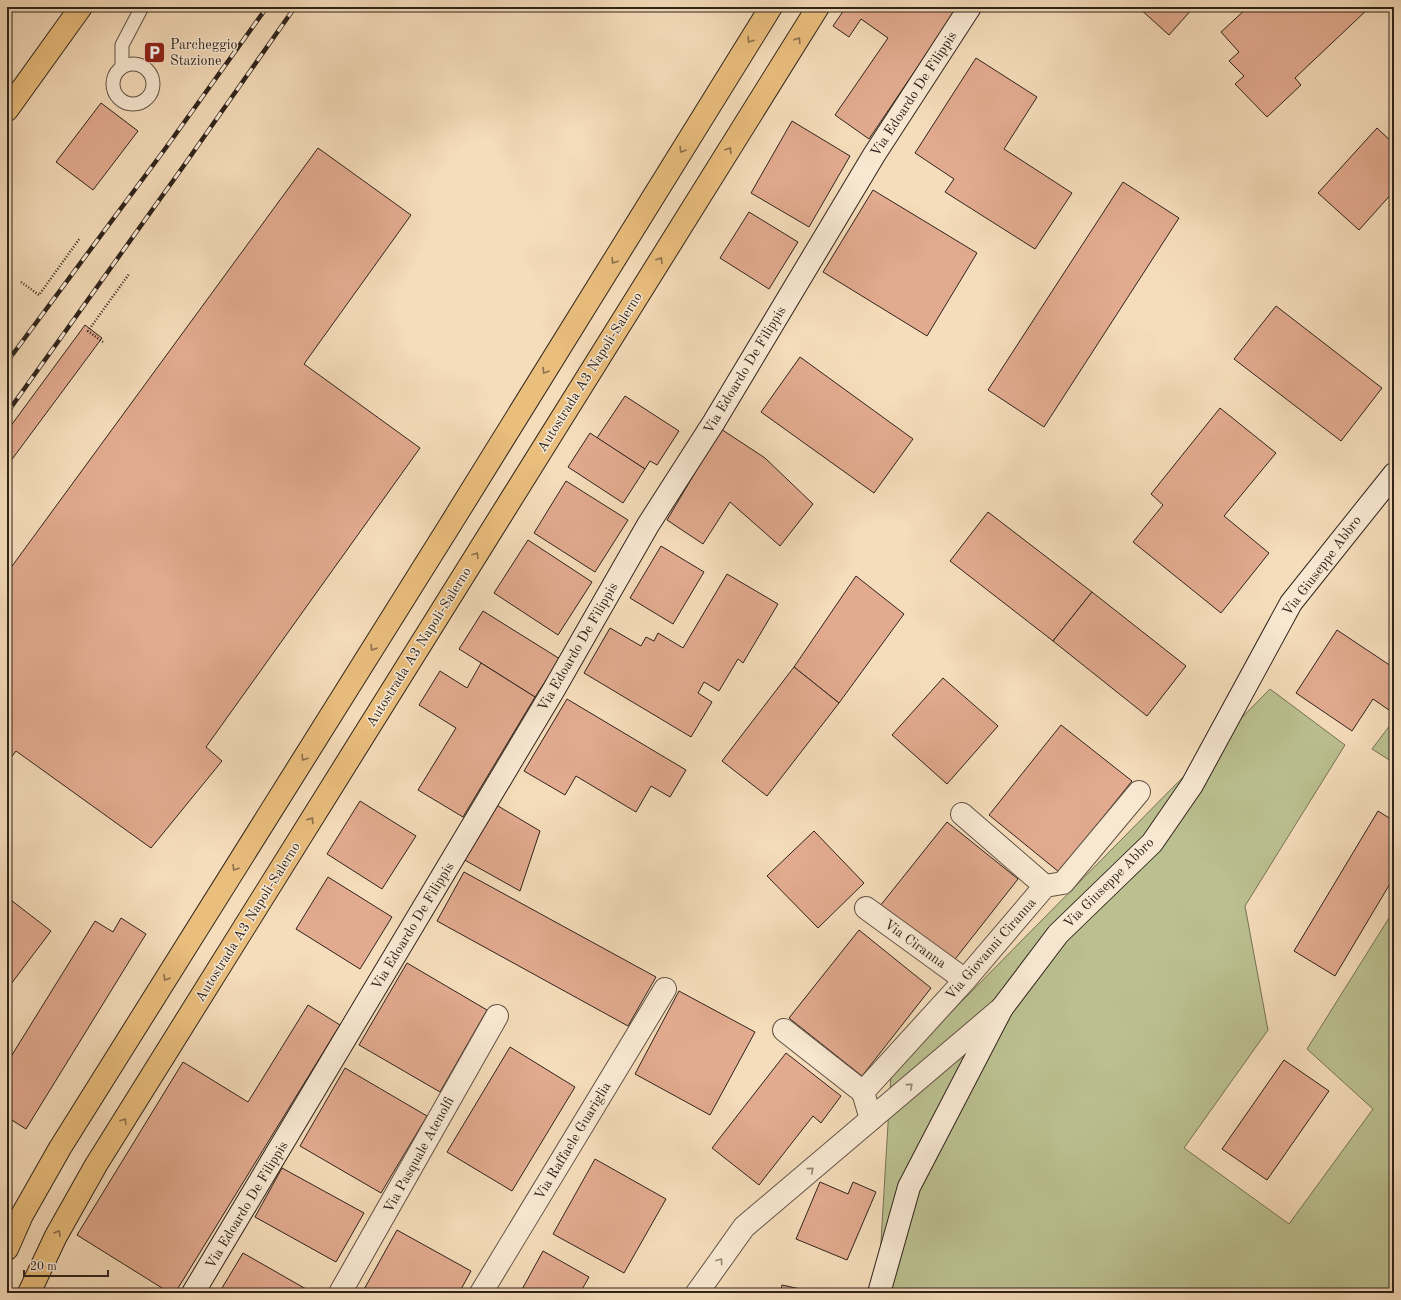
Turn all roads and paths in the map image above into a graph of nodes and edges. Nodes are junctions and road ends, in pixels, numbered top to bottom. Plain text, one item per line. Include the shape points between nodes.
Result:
1 (81, 7) edge
2 (142, 7) edge
3 (771, 7) edge
4 (818, 7) edge
5 (970, 7) edge
6 (122, 67) dead end
7 (7, 110) edge
8 (80, 238) dead end
9 (129, 274) dead end
10 (21, 282) dead end
11 (103, 342) dead end
12 (1394, 474) edge
13 (1140, 792) dead end
14 (962, 814) dead end
15 (1045, 886) junction
16 (866, 908) dead end
17 (965, 980) junction
18 (665, 989) dead end
19 (1002, 1008) junction
20 (497, 1016) dead end
21 (784, 1030) dead end
22 (863, 1092) junction
23 (871, 1119) junction
24 (7, 1249) edge
25 (29, 1293) edge
26 (193, 1293) edge
27 (340, 1293) edge
28 (481, 1293) edge
29 (697, 1293) edge
30 (879, 1293) edge

1 - 7 main road
2 - 6 lane via 122,45
3 -> 24 main road via 60,1148 22,1215
25 -> 4 main road, Autostrada A3 Napoli-Salerno via 56,1236 96,1165
5 - 26 street, Via Edoardo De Filippis via 874,155 714,422 648,525 553,691
8 - 10 path via 39,295
9 - 11 path via 88,331
12 - 19 street, Via Giuseppe Abbro via 1290,603 1192,785 1152,843 1058,934
13 - 15 street, Via Giovanni Ciranna via 1063,883
14 - 15 street
15 - 17 street, Via Giovanni Ciranna
16 - 17 street, Via Ciranna
17 - 22 street, Via Giovanni Ciranna
18 - 28 street, Via Raffaele Guariglia
23 -> 19 street
19 - 30 street, Via Giuseppe Abbro via 909,1187
20 - 27 street, Via Pasquale Atenolfi
21 - 22 street
22 - 23 street
29 -> 23 street via 744,1227

